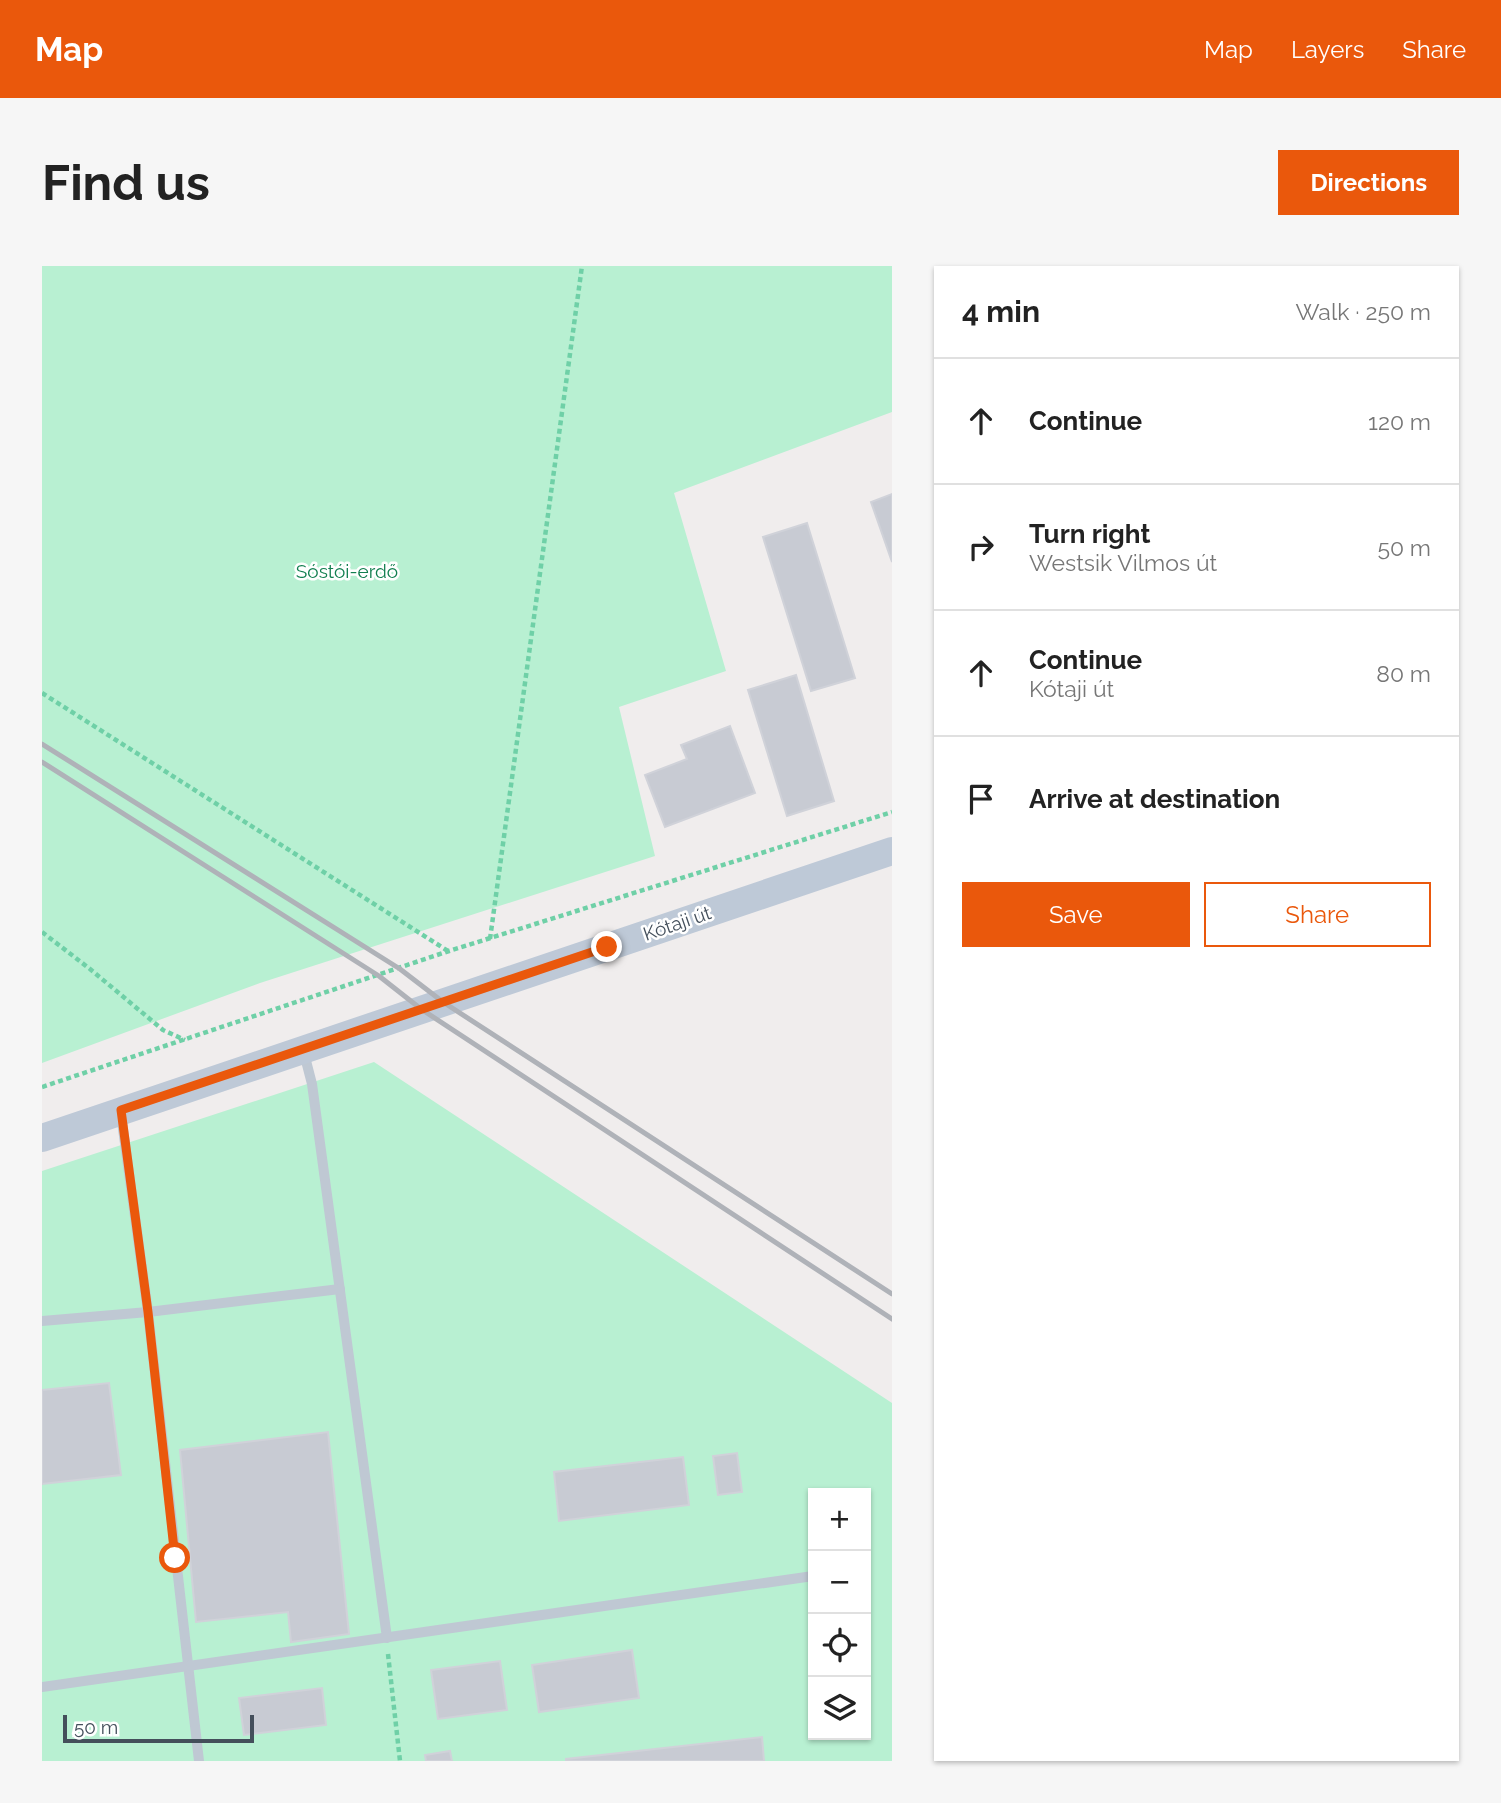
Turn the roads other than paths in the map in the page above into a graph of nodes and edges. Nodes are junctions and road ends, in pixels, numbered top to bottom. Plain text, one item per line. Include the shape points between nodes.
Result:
1 (892, 851) edge
2 (302, 1049) junction
3 (121, 1110) junction
4 (42, 1138) edge
5 (341, 1289) junction
6 (148, 1312) junction
7 (42, 1321) edge
8 (808, 1577) edge
9 (387, 1638) junction
10 (187, 1668) junction
11 (42, 1687) edge
12 (199, 1761) edge

1 - 2 main road, Kótaji út
2 - 3 main road, Kótaji út
2 - 5 lane via 312,1084
3 - 4 main road, Kótaji út
3 - 6 lane
5 - 6 lane
5 - 9 lane
6 - 7 lane
6 - 10 lane
8 - 9 lane
9 - 10 lane
10 - 11 lane
10 - 12 lane

